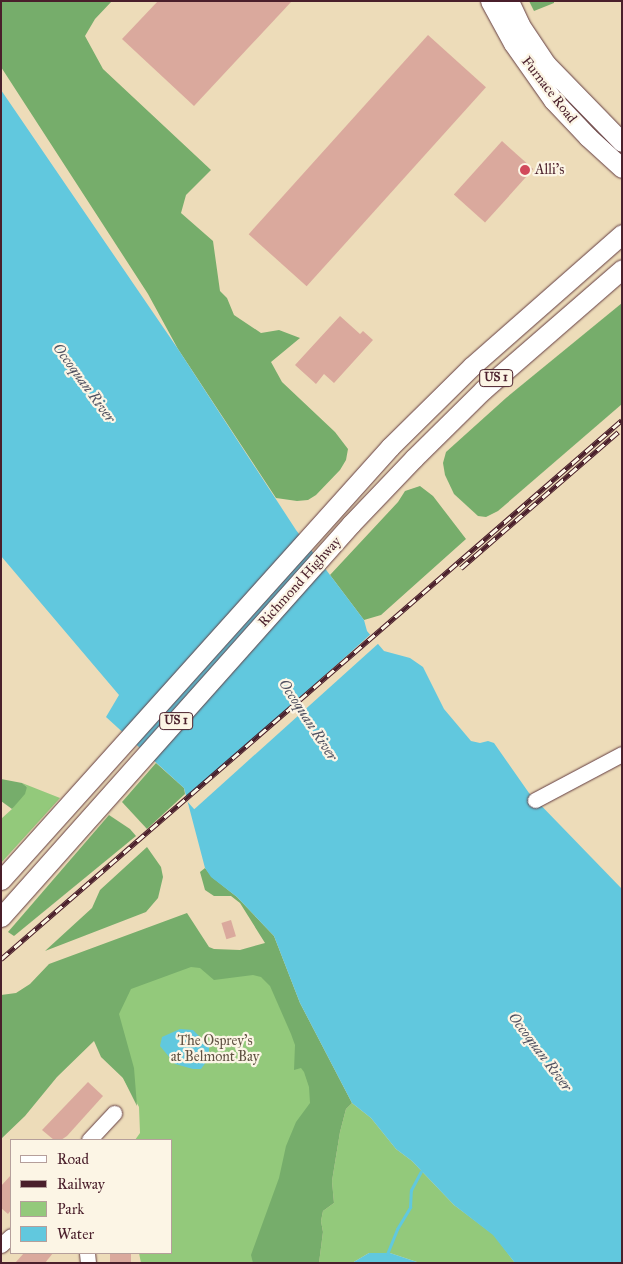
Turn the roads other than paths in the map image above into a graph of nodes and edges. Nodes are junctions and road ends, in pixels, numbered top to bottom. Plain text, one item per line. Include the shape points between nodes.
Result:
1 (490, 1) edge
2 (509, 1) edge
3 (622, 142) edge
4 (622, 168) edge
5 (622, 234) edge
6 (622, 269) edge
7 (622, 754) edge
8 (535, 800) dead end
9 (1, 880) edge
10 (1, 917) edge
11 (114, 1113) dead end
12 (90, 1139) edge

1 - 4 main road, Furnace Road via 513,43 553,100
2 - 3 main road, Furnace Road via 520,25 546,64
5 - 9 main road, Richmond Highway / US 1 via 433,403 334,508
6 - 10 main road, Richmond Highway / US 1 via 483,390 351,524
7 - 8 street
11 - 12 street

